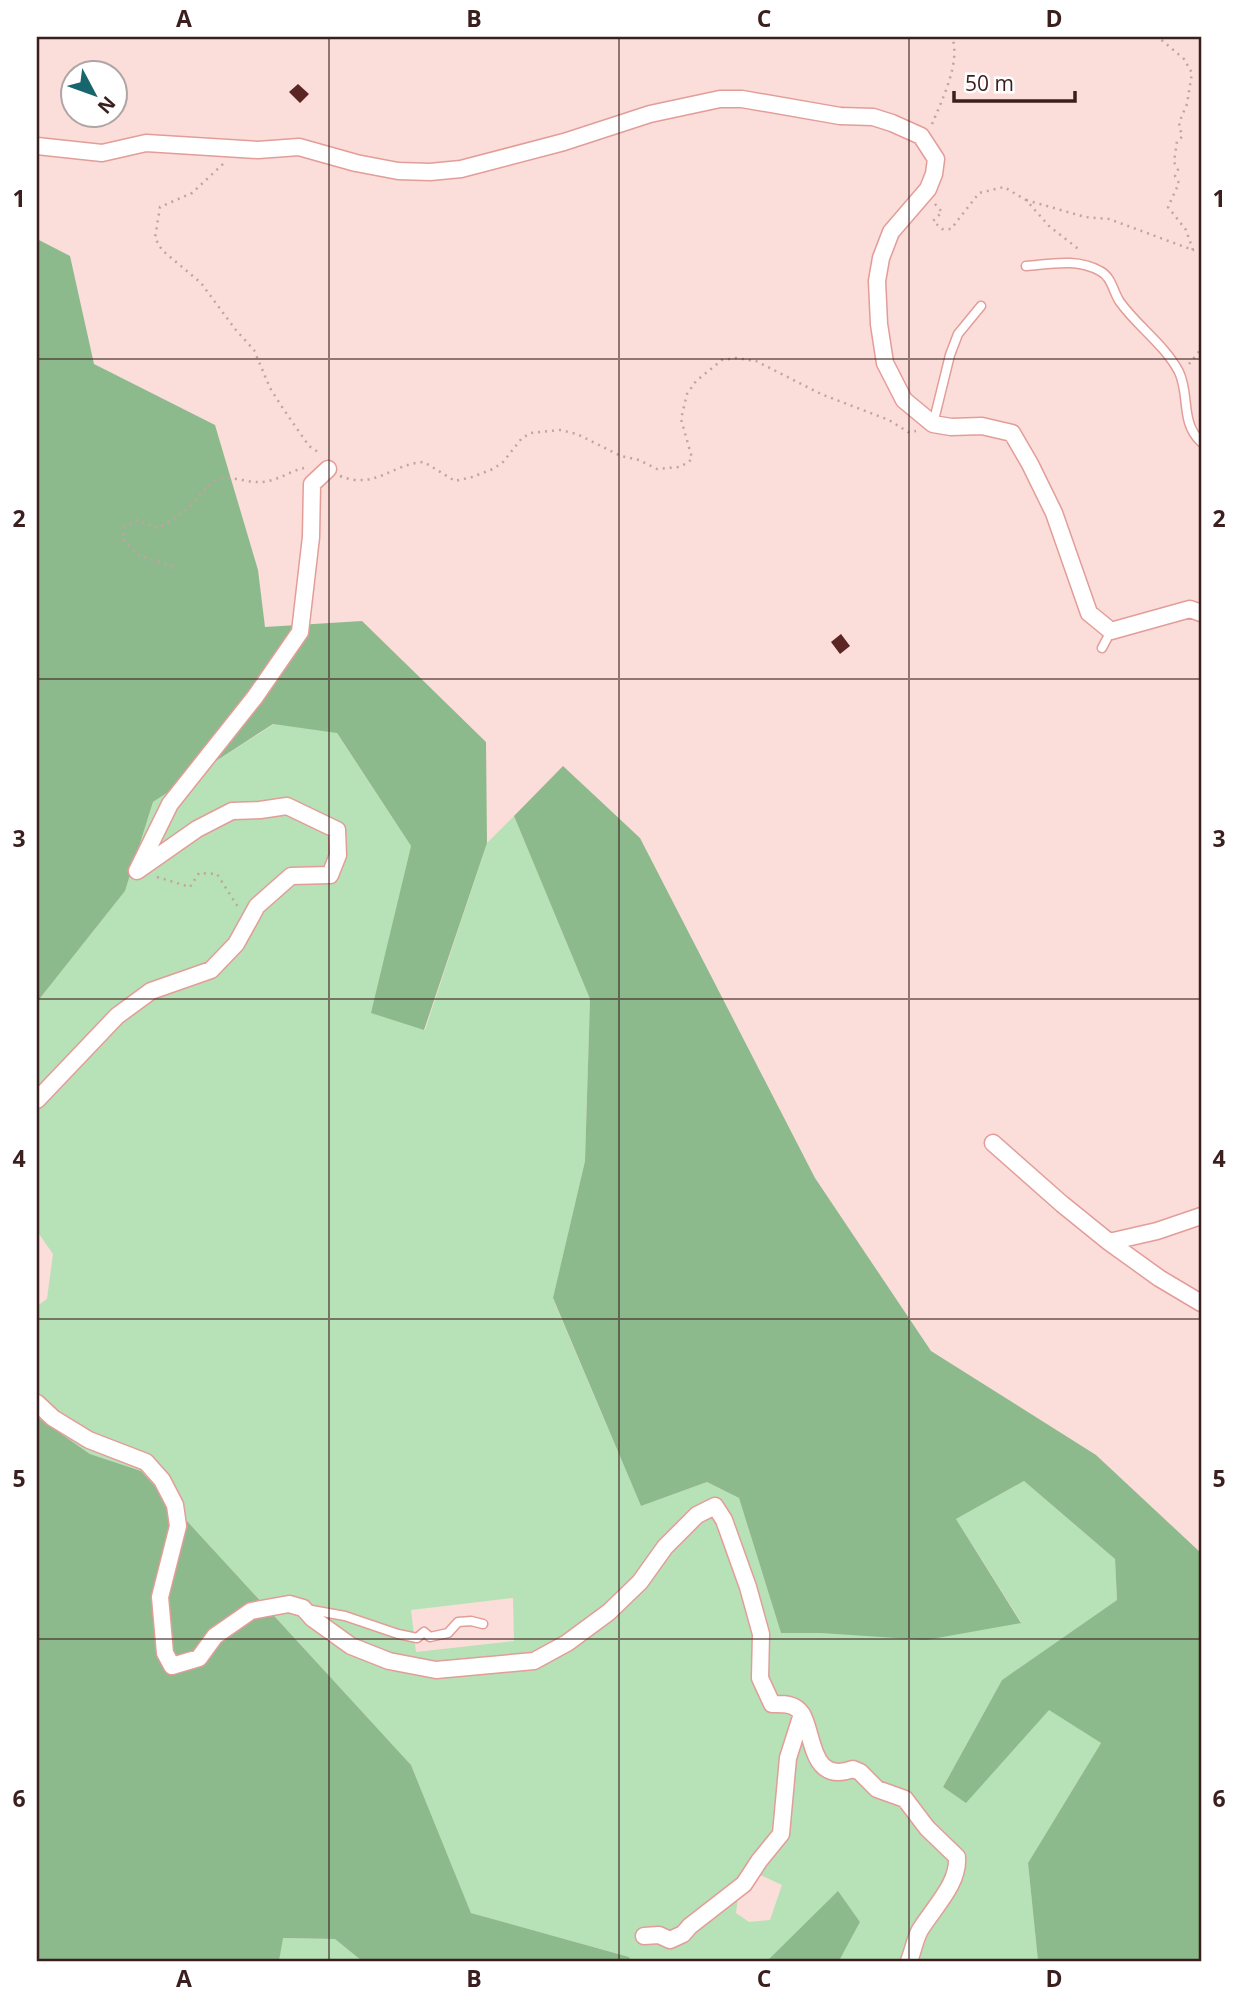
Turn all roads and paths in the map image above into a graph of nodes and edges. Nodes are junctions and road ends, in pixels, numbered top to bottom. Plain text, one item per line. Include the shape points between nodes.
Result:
1 (952, 37) edge
2 (1158, 37) edge
3 (1196, 37) edge
4 (1201, 39) edge
5 (928, 133) dead end
6 (37, 146) edge
7 (238, 149) junction
8 (922, 197) junction
9 (1026, 200) junction
10 (1081, 263) junction
11 (1026, 266) dead end
12 (981, 306) dead end
13 (1201, 349) edge
14 (1179, 373) junction
15 (933, 424) junction
16 (1201, 442) edge
17 (328, 469) junction
18 (173, 566) dead end
19 (1201, 613) edge
20 (1111, 631) junction
21 (1102, 648) dead end
22 (137, 871) junction
23 (250, 918) junction
24 (37, 1100) edge
25 (993, 1143) dead end
26 (1201, 1216) edge
27 (1109, 1242) junction
28 (1201, 1303) edge
29 (37, 1403) edge
30 (303, 1608) junction
31 (483, 1624) dead end
32 (802, 1714) junction
33 (645, 1937) dead end
34 (909, 1961) edge

1 - 5 path via 951,76
2 - 9 path via 1184,59 1192,73 1187,104 1178,123 1182,137 1177,141 1174,162 1179,183 1168,207 1186,230 1193,250 1109,219
3 - 4 path
6 - 7 street via 102,153 146,143
7 - 8 street via 299,147 398,171 461,169 650,114 720,99 742,99 873,117 921,136 936,159
7 - 17 path via 199,188 160,207 155,239 201,283 254,350 270,388 309,446 325,458
8 - 9 path via 942,212 933,220 942,229 951,229 979,193 1004,187
8 - 15 street via 891,232 881,258 879,324 885,363 904,400
9 - 10 path via 1049,226 1081,250
10 - 11 lane
10 - 14 lane via 1102,271 1119,301
12 - 15 lane via 958,334
13 - 14 path
14 - 16 lane via 1192,433
15 - 17 path via 908,432 756,361 737,358 722,360 696,380 687,394 681,419 692,458 679,467 657,470 577,433 560,430 531,433 493,469 455,481 424,462 365,481
15 - 20 street via 982,426 1012,433 1054,513 1088,613
17 - 18 path via 306,468 279,480 257,482 217,479 169,523 158,528 137,520 125,527 122,539 140,556
17 - 22 street via 312,484 300,632 170,804
19 - 20 street via 1190,610
20 - 21 lane
22 - 23 path via 190,887 199,873 217,874 234,903
22 - 23 street via 232,811 287,806 337,830 338,855 330,875 291,876
23 - 24 street via 236,944 211,970 151,991 117,1016
25 - 27 street
26 - 27 street
27 - 28 street
29 - 30 street via 89,1440 146,1462 175,1505 178,1527 160,1597 165,1653 172,1666 199,1658 215,1636 251,1611 289,1604
30 - 31 lane via 417,1638 424,1632 430,1637 448,1633 458,1622
30 - 32 street via 351,1646 389,1661 436,1670 534,1661 609,1612 640,1582 665,1547 697,1515 715,1506 736,1550 758,1622 760,1678 772,1704 787,1703
32 - 33 street via 788,1758 781,1834 744,1884 683,1934 670,1940 659,1935
32 - 34 street via 813,1753 827,1769 853,1769 877,1788 905,1799 957,1857 958,1869 919,1932

